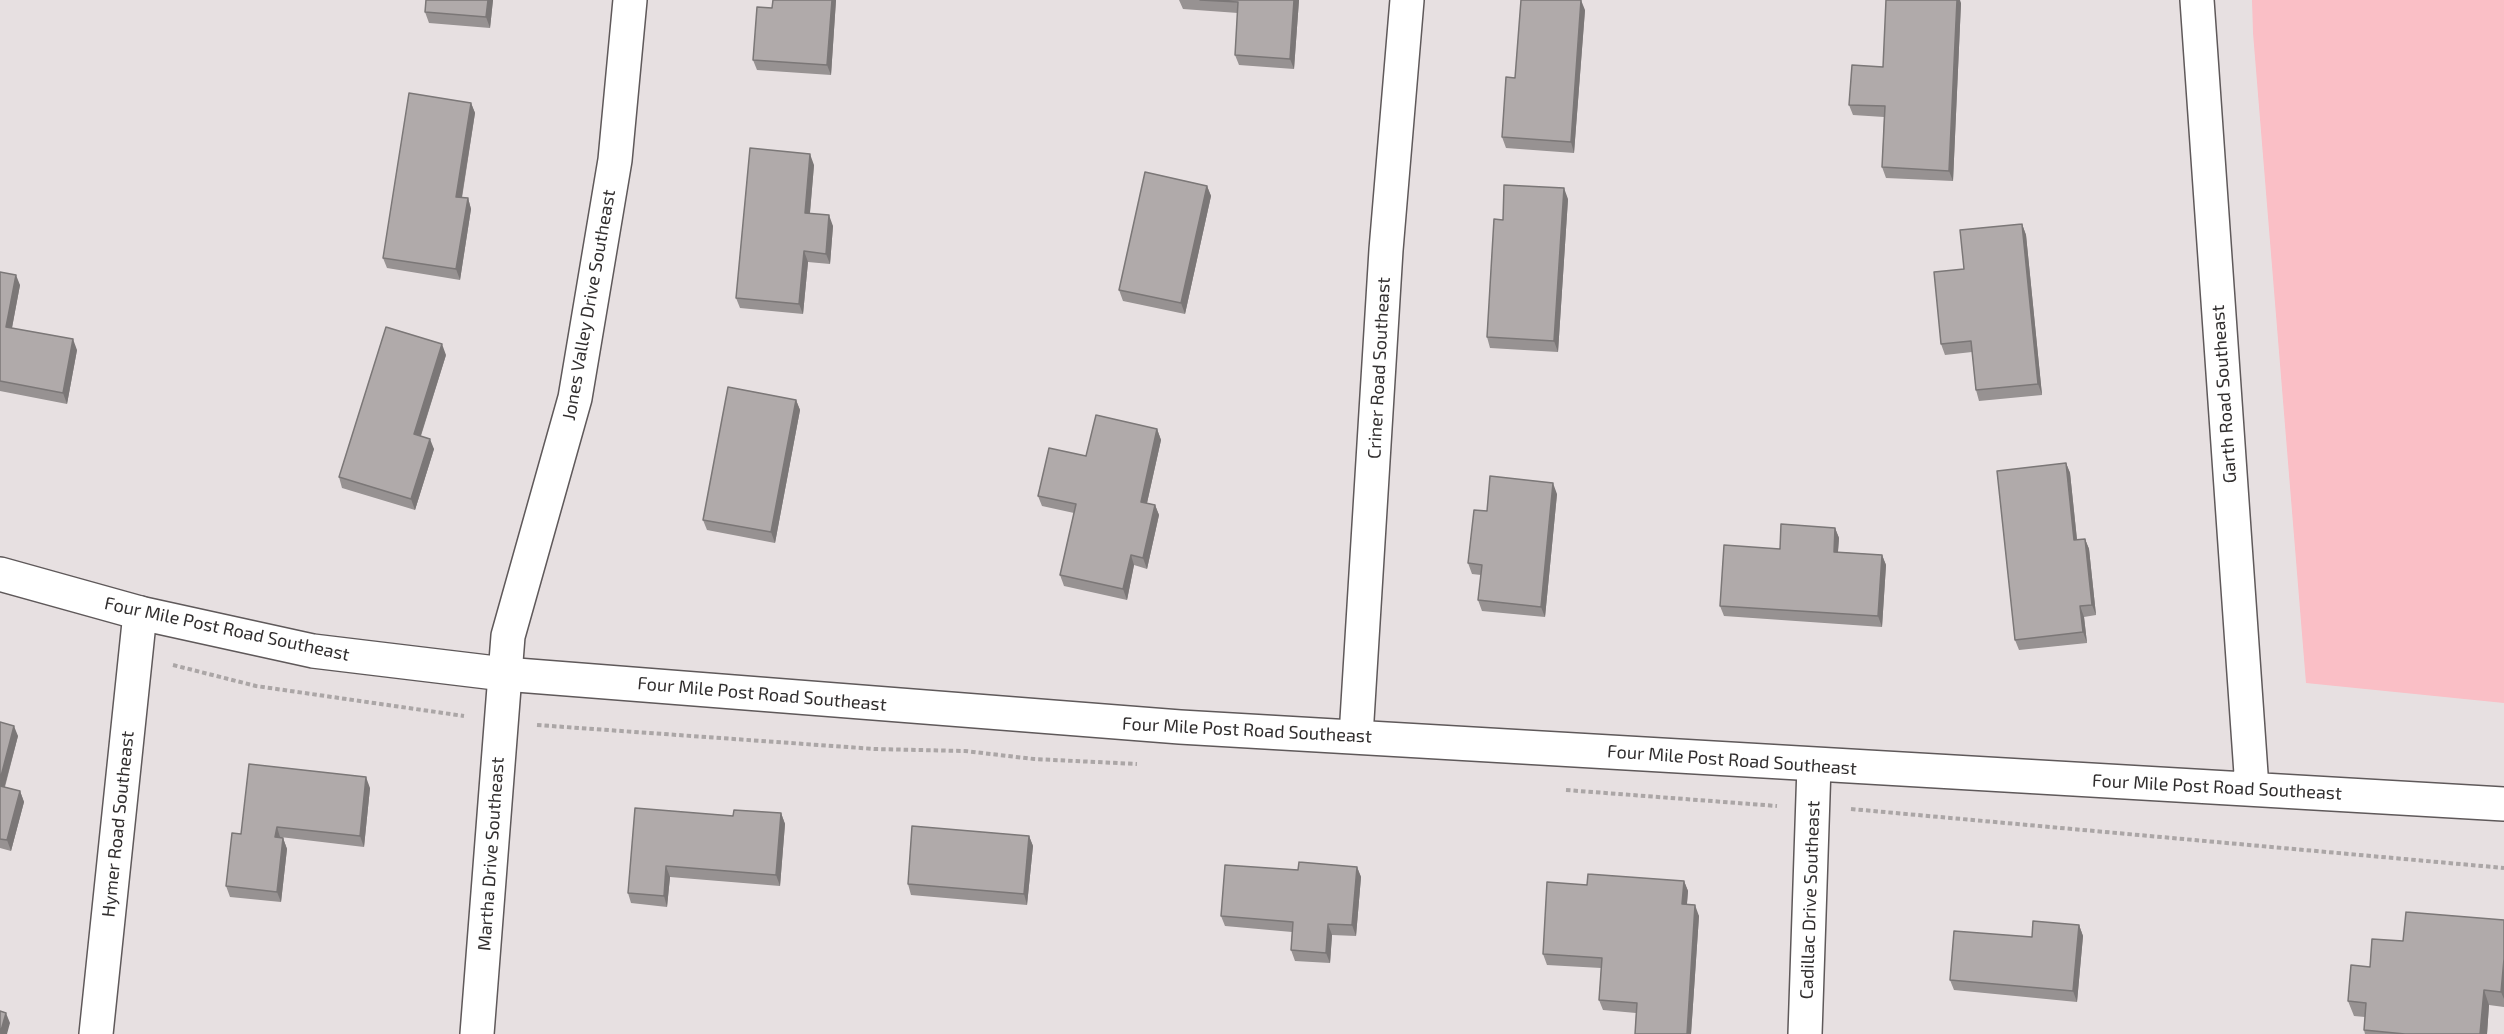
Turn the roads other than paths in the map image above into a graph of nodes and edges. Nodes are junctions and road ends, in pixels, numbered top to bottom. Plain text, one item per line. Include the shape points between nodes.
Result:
1 (630, 0) edge
2 (1407, 0) edge
3 (2197, 0) edge
4 (0, 574) edge
5 (140, 613) junction
6 (504, 674) junction
7 (1356, 736) junction
8 (1814, 766) junction
9 (2252, 788) junction
10 (2504, 804) edge
11 (96, 1034) edge
12 (477, 1034) edge
13 (1805, 1034) edge

1 - 6 street, Jones Valley Drive Southeast via 615,159 575,398 508,636
2 - 7 street, Criner Road Southeast via 1386,250
3 - 9 street, Garth Road Southeast
4 - 5 street, Four Mile Post Road Southeast
5 - 6 street, Four Mile Post Road Southeast via 313,651
5 - 11 street, Hymer Road Southeast
6 - 7 street, Four Mile Post Road Southeast via 1180,728
6 - 12 street, Martha Drive Southeast
7 - 8 street, Four Mile Post Road Southeast
8 - 9 street, Four Mile Post Road Southeast
8 - 13 street, Cadillac Drive Southeast
9 - 10 street, Four Mile Post Road Southeast

